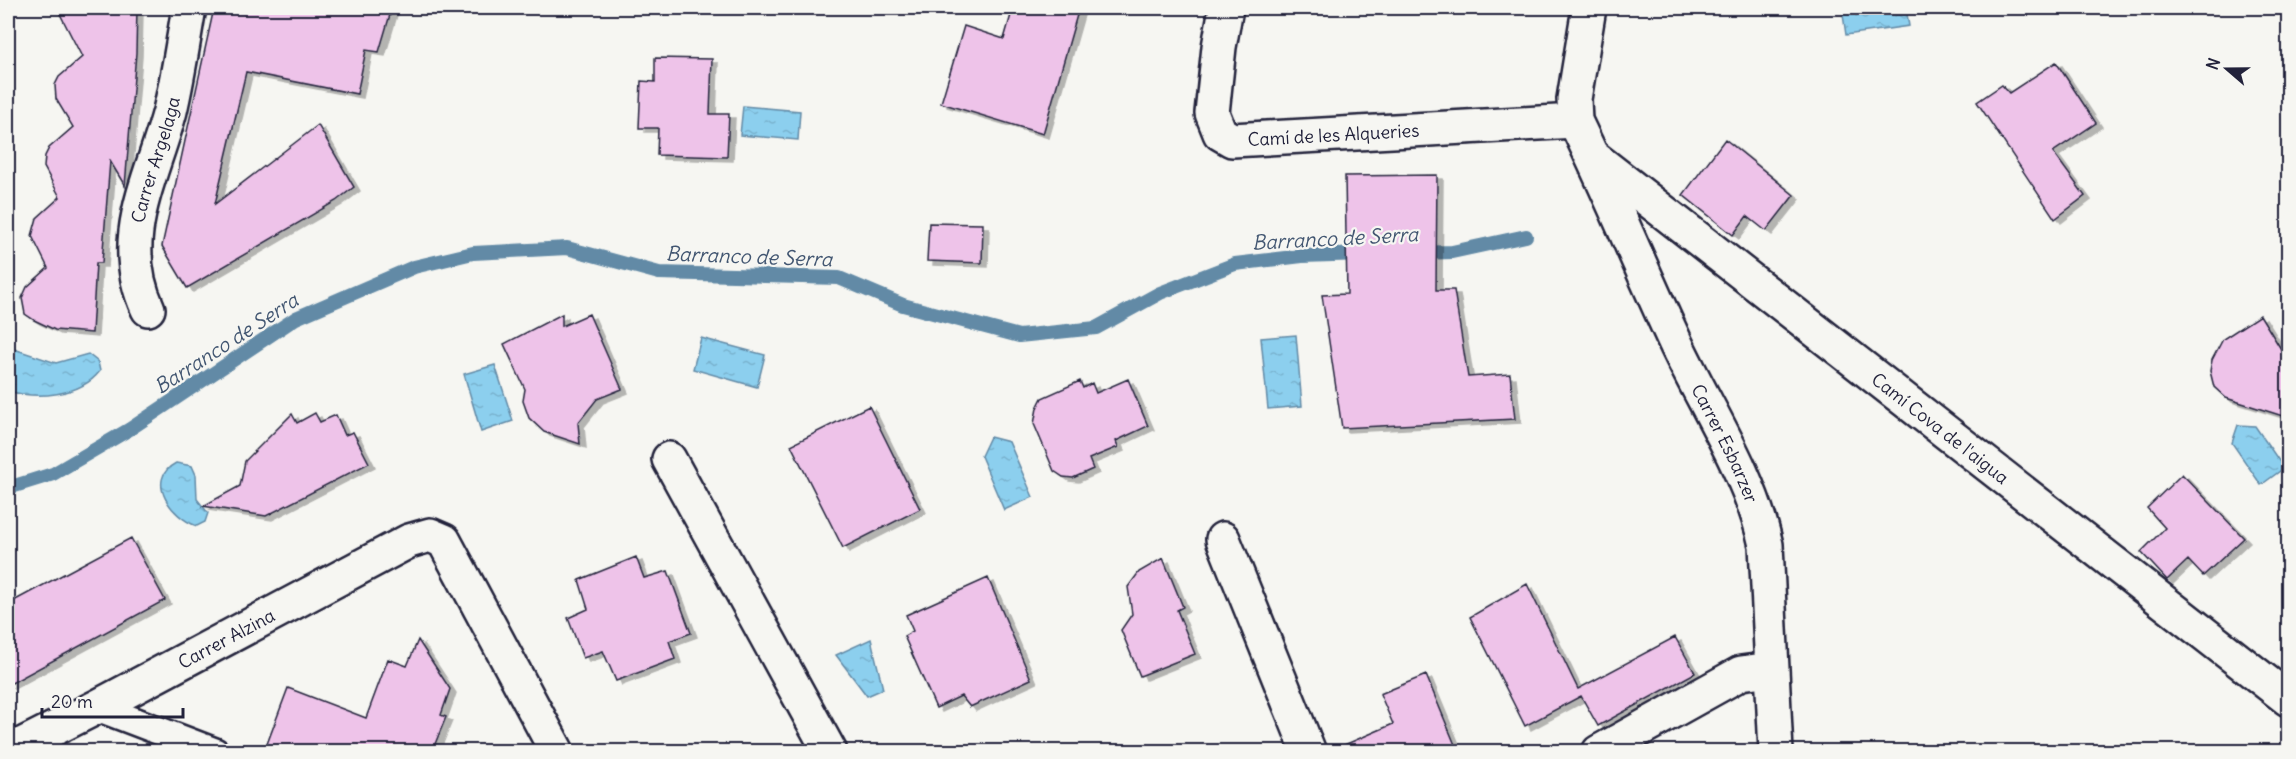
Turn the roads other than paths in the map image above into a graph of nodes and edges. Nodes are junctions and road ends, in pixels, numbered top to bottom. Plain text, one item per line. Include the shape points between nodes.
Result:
1 (189, 8) edge
2 (1226, 8) edge
3 (1589, 8) edge
4 (1575, 121) junction
5 (1592, 156) junction
6 (148, 309) dead end
7 (669, 459) dead end
8 (1223, 539) dead end
9 (1771, 669) junction
10 (2289, 699) edge
11 (97, 707) junction
12 (8, 752) edge
13 (215, 752) edge
14 (556, 752) edge
15 (830, 752) edge
16 (1309, 752) edge
17 (1599, 752) edge
18 (1776, 752) edge

1 - 6 street, Carrer Argelaga via 170,110 141,203 134,240 135,275
2 - 4 street, Camí de les Alqueries via 1212,113 1220,133 1232,140
3 - 4 street via 1576,80
4 - 5 street, Carrer Esbarzer
5 - 9 street, Carrer Esbarzer via 1755,506 1766,545
5 - 10 street, Camí Cova de l'aigua
7 - 15 street
8 - 16 street
9 - 17 street via 1741,673
9 - 18 street, Carrer Esbarzer
11 - 12 street, Carrer Alzina
11 - 13 lane
11 - 14 street, Carrer Alzina via 410,541 430,535 444,541

